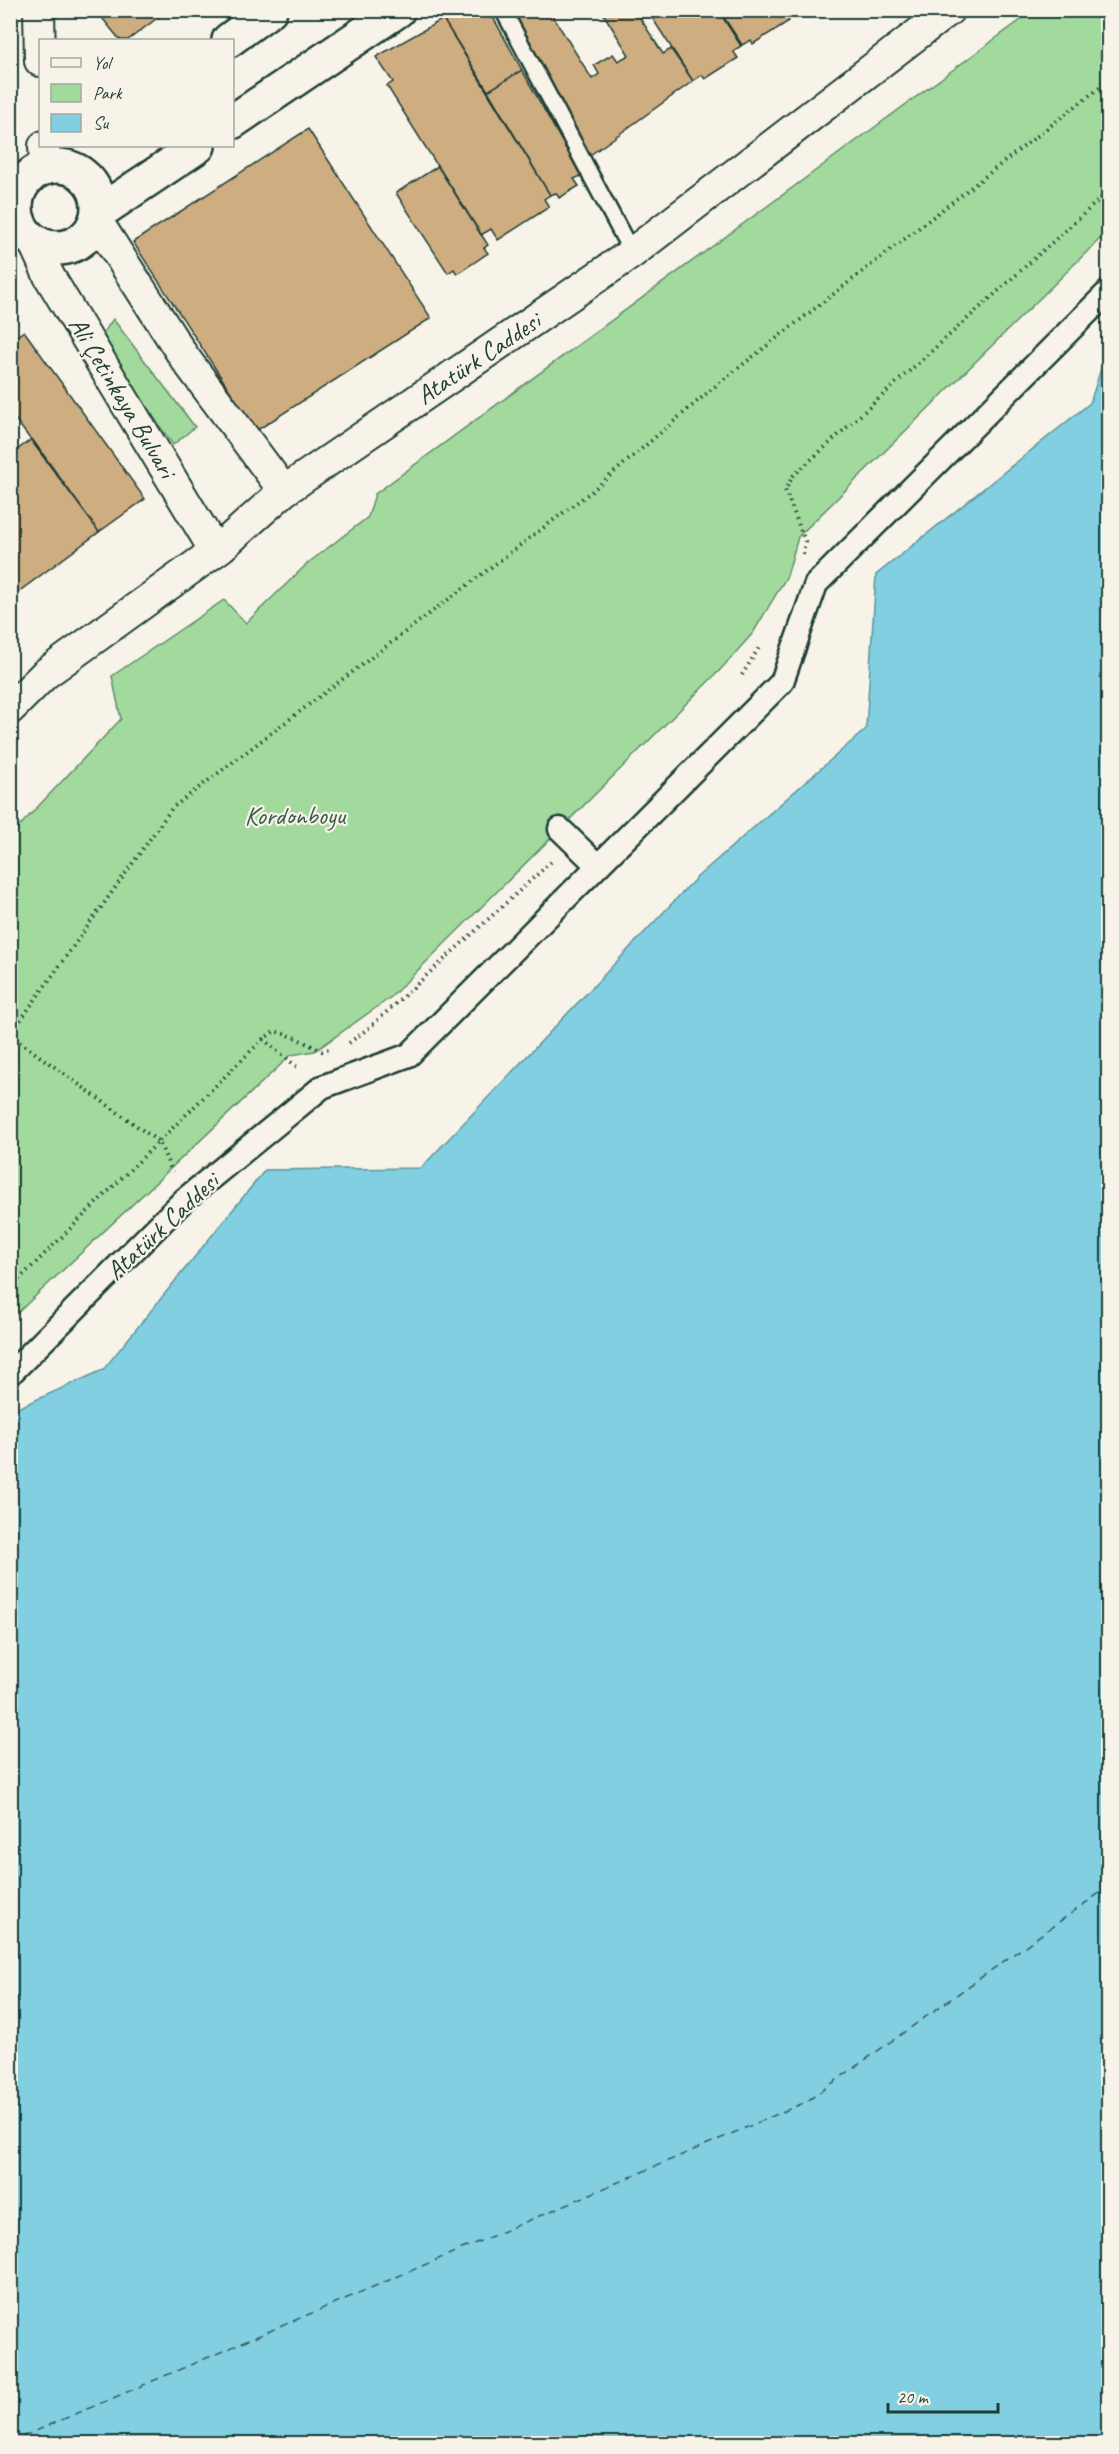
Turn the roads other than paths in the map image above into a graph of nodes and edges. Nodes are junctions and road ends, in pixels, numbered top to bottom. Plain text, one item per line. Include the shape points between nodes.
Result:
1 (39, 10) edge
2 (270, 10) edge
3 (398, 10) edge
4 (503, 10) edge
5 (949, 10) edge
6 (40, 39) edge
7 (230, 39) edge
8 (234, 121) edge
9 (83, 147) edge
10 (197, 147) edge
11 (49, 160) edge
12 (98, 217) junction
13 (17, 222) edge
14 (632, 253) junction
15 (1108, 292) edge
16 (284, 491) junction
17 (215, 551) junction
18 (10, 709) edge
19 (560, 829) dead end
20 (598, 866) junction
21 (10, 1374) edge

1 - 6 street
2 - 7 street
3 - 8 street
4 - 14 lane
5 - 14 street, Atatürk Caddesi
9 - 11 street
10 - 12 street
11 - 12 street via 84,175 98,199
11 - 13 street via 20,188
12 - 13 street via 81,241 57,249 45,247
12 - 16 street via 184,357
13 - 17 street, Ali Çetinkaya Bulvari
14 - 16 street, Atatürk Caddesi
15 - 20 street, Atatürk Caddesi via 816,584 782,682
16 - 17 street, Atatürk Caddesi
17 - 18 street, Atatürk Caddesi via 45,674
19 - 20 street
20 - 21 street, Atatürk Caddesi via 409,1055 322,1087 184,1200

